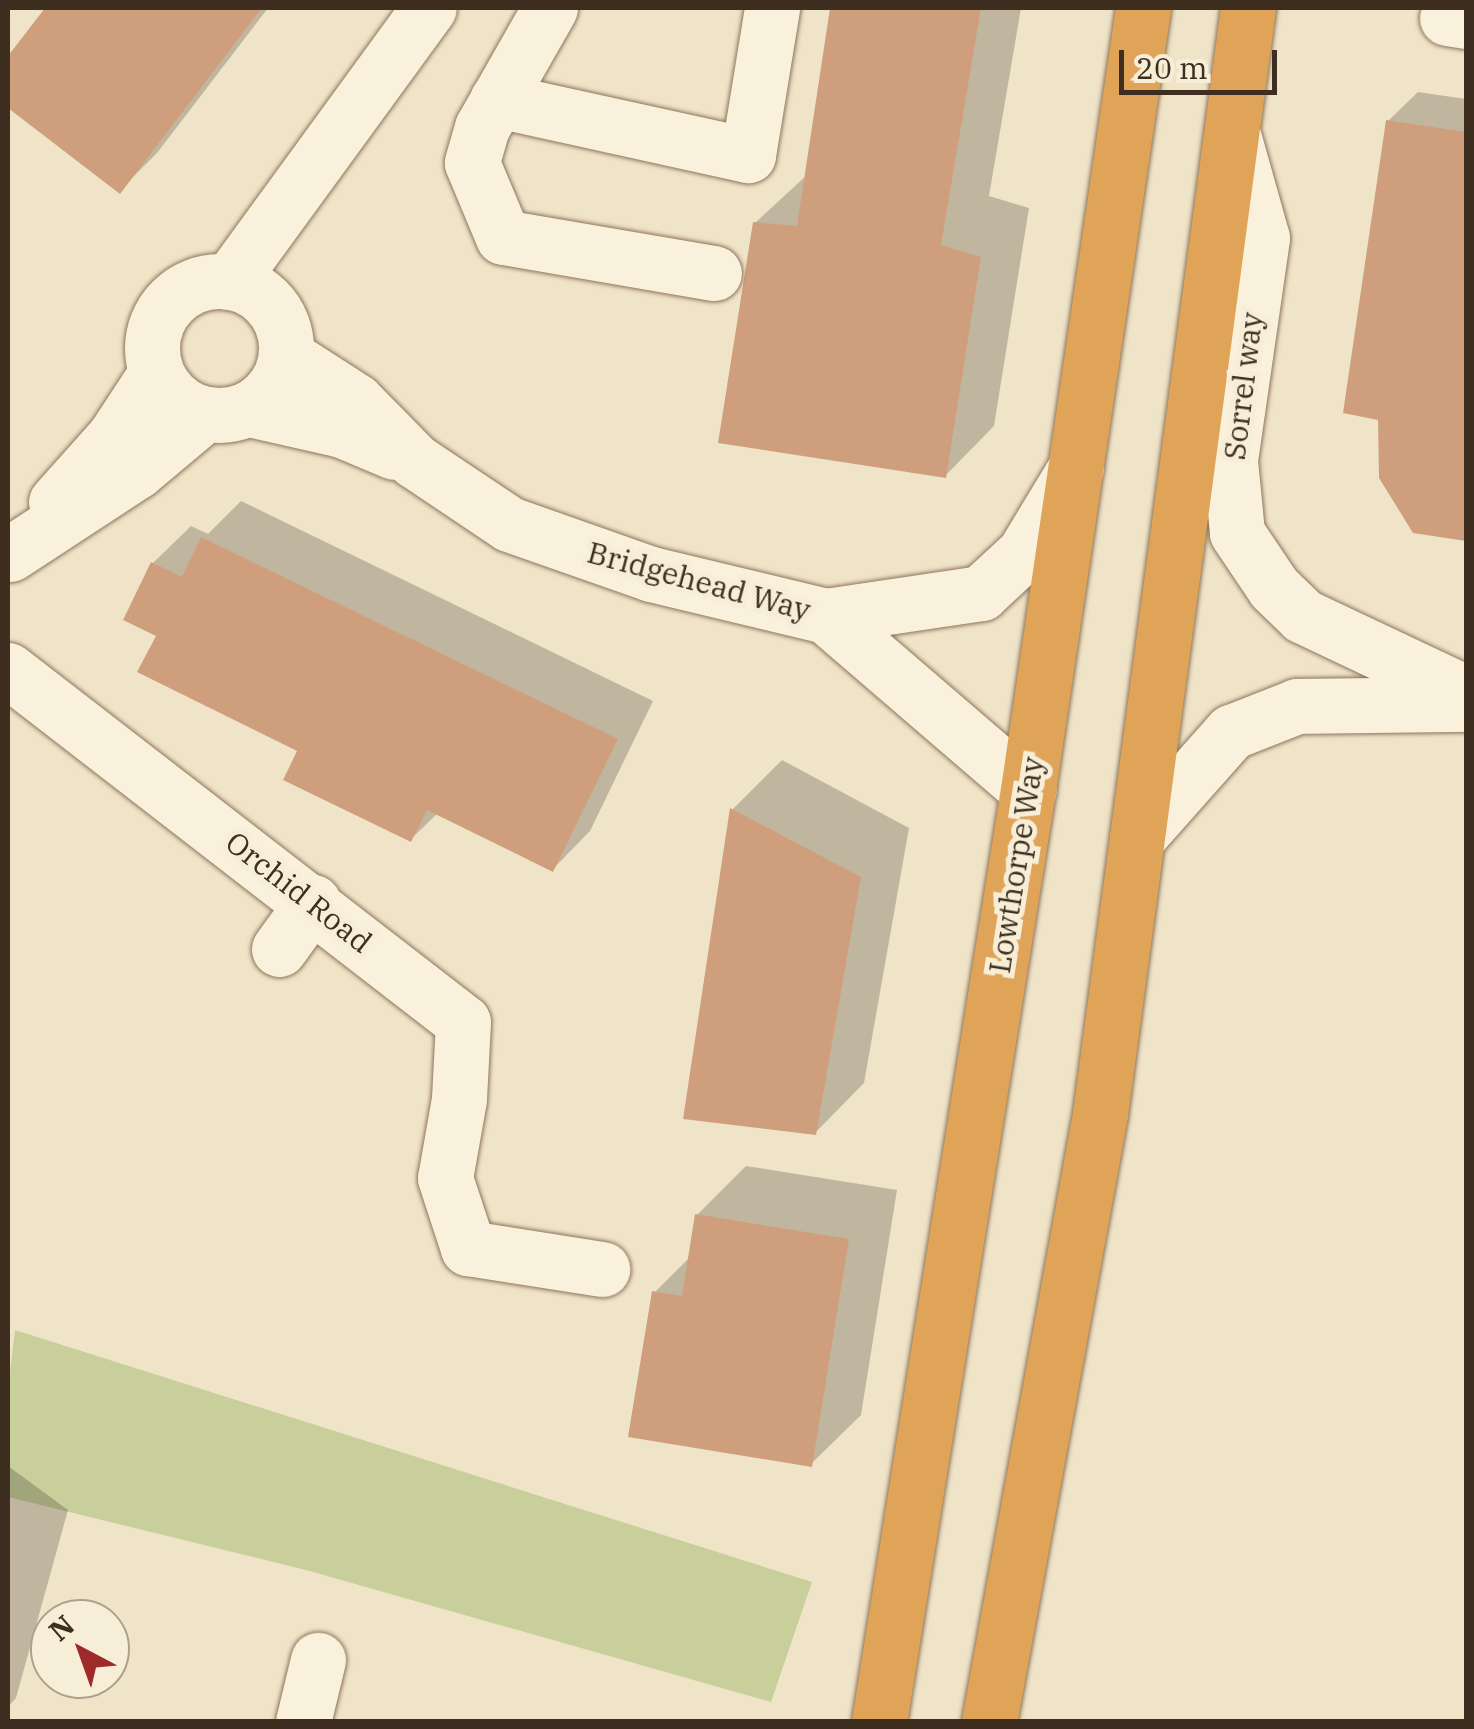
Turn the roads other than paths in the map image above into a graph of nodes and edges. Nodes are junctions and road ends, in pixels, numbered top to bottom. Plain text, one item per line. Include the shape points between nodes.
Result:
1 (429, 8) edge
2 (551, 8) edge
3 (772, 8) edge
4 (1143, 8) edge
5 (1248, 8) edge
6 (497, 100) junction
7 (1233, 135) junction
8 (714, 273) dead end
9 (246, 289) junction
10 (286, 356) junction
11 (156, 373) junction
12 (227, 412) junction
13 (415, 461) junction
14 (1076, 468) junction
15 (9, 555) edge
16 (826, 616) junction
17 (8, 670) edge
18 (1466, 693) edge
19 (1466, 704) edge
20 (1028, 790) junction
21 (1137, 838) junction
22 (313, 902) junction
23 (279, 950) dead end
24 (602, 1269) dead end
25 (318, 1660) dead end
26 (302, 1722) edge
27 (879, 1722) edge
28 (989, 1722) edge

1 - 9 street via 321,149
2 - 6 street
3 - 6 street via 748,155
4 - 14 highway, Lowthorpe Way
5 - 7 highway
6 - 8 street via 472,162 503,238
7 - 18 street, Sorrel way via 1262,238 1230,462 1237,533 1274,588 1303,616
7 - 21 highway
9 - 10 street via 281,323
9 - 11 street via 200,283 164,308 154,328
10 - 12 street via 280,377
10 - 13 street, Bridgehead Way via 356,401
11 - 12 street via 184,406
11 - 15 street via 114,437
12 - 13 street, Bridgehead Way via 342,430
12 - 15 street
13 - 16 street, Bridgehead Way via 509,524 650,574
14 - 16 street, Bridgehead Way via 1024,553 981,593
14 - 20 highway, Lowthorpe Way
16 - 20 street, Bridgehead Way
17 - 22 street, Orchid Road
19 - 21 street via 1297,706 1230,732
20 - 27 highway, Lowthorpe Way
21 - 28 highway via 1100,1114
22 - 23 street
22 - 24 street, Orchid Road via 463,1022 445,1178 468,1248
25 - 26 street

